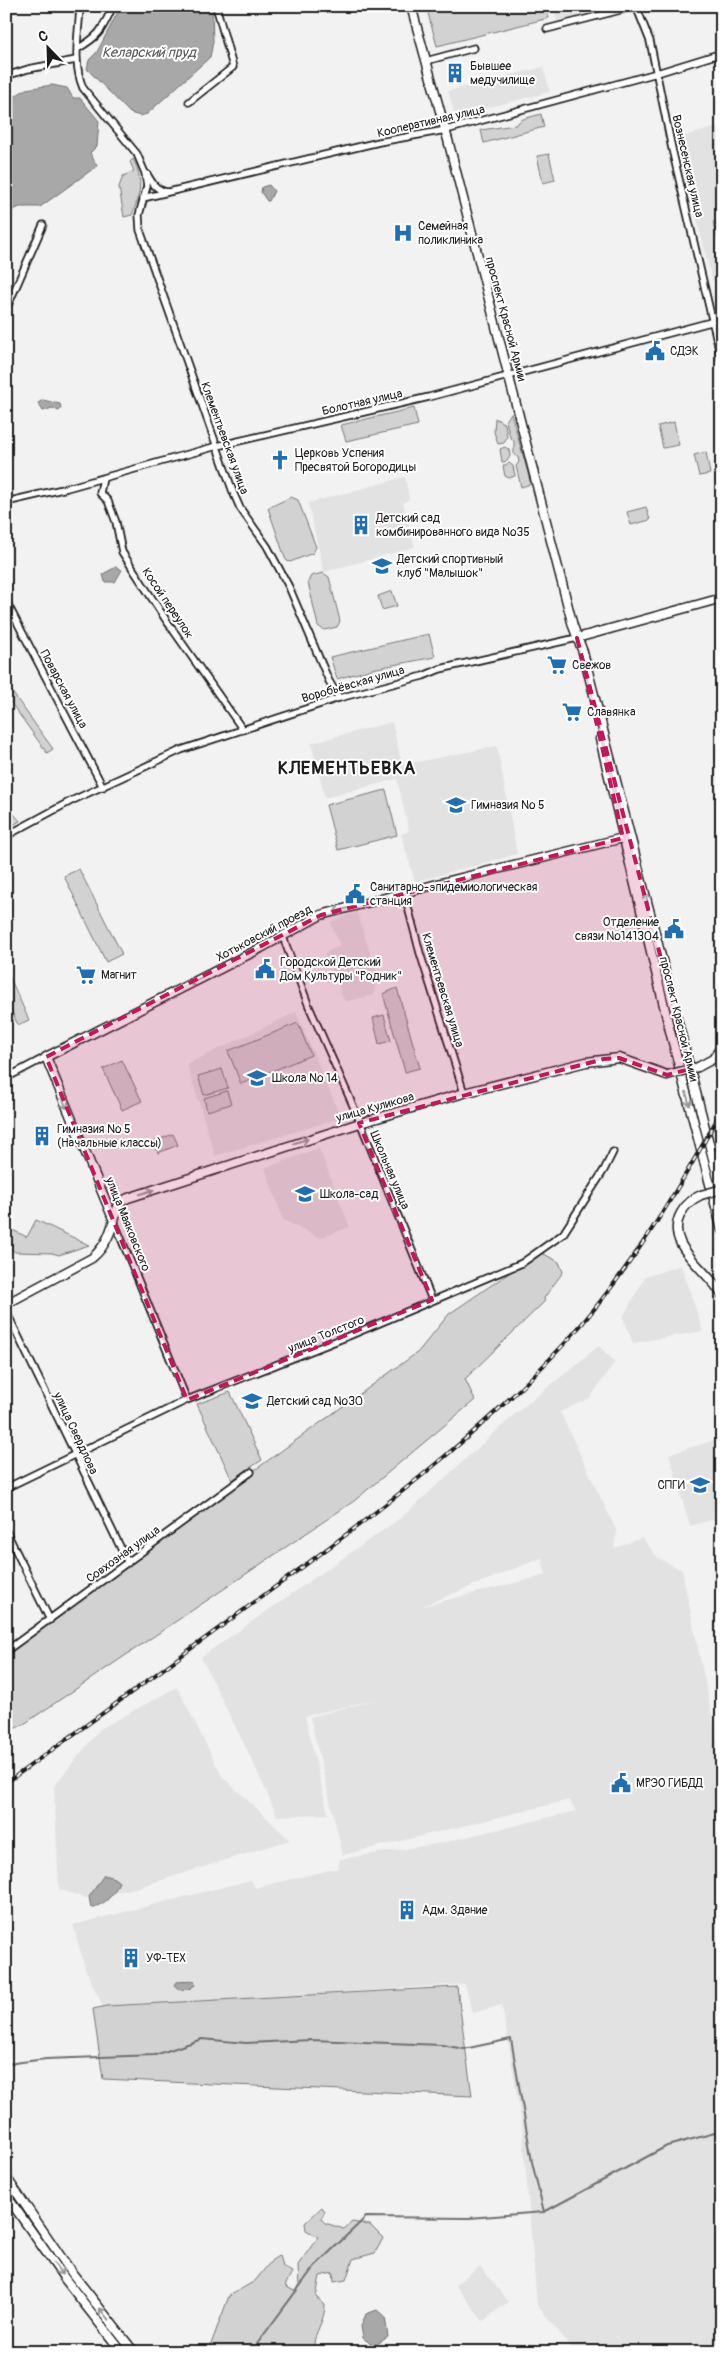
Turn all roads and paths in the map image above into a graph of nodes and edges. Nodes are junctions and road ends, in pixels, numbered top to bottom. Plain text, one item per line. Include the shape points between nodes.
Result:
1 (80, 6) edge
2 (113, 6) edge
3 (216, 6) edge
4 (411, 6) edge
5 (636, 6) edge
6 (547, 29) dead end
7 (77, 48) junction
8 (474, 48) dead end
9 (722, 53) edge
10 (76, 60) junction
11 (426, 61) junction
12 (657, 73) junction
13 (6, 76) edge
14 (190, 102) dead end
15 (446, 130) junction
16 (145, 173) junction
17 (172, 192) junction
18 (143, 198) junction
19 (43, 225) dead end
20 (6, 310) edge
21 (722, 319) edge
22 (713, 322) junction
23 (722, 362) edge
24 (510, 376) junction
25 (218, 446) junction
26 (103, 478) junction
27 (6, 502) edge
28 (722, 598) edge
29 (6, 601) edge
30 (577, 638) junction
31 (339, 698) junction
32 (243, 730) junction
33 (103, 787) junction
34 (6, 836) edge
35 (623, 838) junction
36 (404, 892) junction
37 (283, 937) junction
38 (722, 1046) edge
39 (46, 1057) junction
40 (6, 1078) edge
41 (460, 1094) junction
42 (360, 1123) junction
43 (613, 1152) dead end
44 (722, 1189) edge
45 (722, 1194) edge
46 (114, 1221) junction
47 (722, 1230) edge
48 (722, 1294) edge
49 (432, 1300) junction
50 (6, 1304) edge
51 (6, 1311) edge
52 (187, 1400) junction
53 (76, 1454) junction
54 (251, 1472) dead end
55 (6, 1488) edge
56 (6, 1531) edge
57 (128, 1563) junction
58 (50, 1620) junction
59 (6, 1651) edge
60 (6, 2177) edge
61 (6, 2195) edge
62 (122, 2352) edge
63 (134, 2352) edge

1 - 7 street
2 - 7 street via 91,42
3 - 14 street via 233,67
4 - 11 main road, проспект Красной Армии
5 - 6 street
5 - 12 street, Вознесенская улица via 650,41
7 - 10 street
8 - 11 street
9 - 12 street, Кооперативная улица
10 - 13 street
10 - 16 street via 82,88 137,154
11 - 15 main road, проспект Красной Армии
12 - 15 street, Кооперативная улица
12 - 22 street, Вознесенская улица
15 - 17 street, Кооперативная улица via 379,142
15 - 24 main road, проспект Красной Армии
16 - 17 street via 160,190
16 - 18 street, Клементьевская улица via 147,186
17 - 18 street, Кооперативная улица
18 - 25 street, Клементьевская улица via 140,230
19 - 20 street
21 - 22 street, Болотная улица
22 - 23 street, Вознесенская улица
22 - 24 street, Болотная улица
24 - 25 street, Болотная улица
24 - 30 main road, проспект Красной Армии
25 - 26 street, Болотная улица
25 - 31 street, Клементьевская улица via 232,492 283,574
26 - 27 street, Болотная улица
26 - 32 street, Косой переулок via 100,493 108,501 116,522 122,552
28 - 30 main road, Воробьёвская улица
29 - 33 street, Поварская улица
30 - 31 street, Воробьёвская улица via 440,669
30 - 35 main road, проспект Красной Армии
45 -> 30 main road, проспект Красной Армии
31 - 32 street, Воробьёвская улица
32 - 33 street, Воробьёвская улица via 181,750
33 - 34 street, Воробьёвская улица
35 - 36 main road, Хотьковский проезд
35 -> 47 main road, проспект Красной Армии
36 -> 37 main road, Хотьковский проезд via 321,915
36 - 41 street, Клементьевская улица
37 -> 39 main road, Хотьковский проезд
37 - 42 street, Школьная улица via 308,1004
38 - 41 main road, улица Куликова, bridge via 713,1059 698,1067 664,1074 619,1058 604,1059
39 - 40 street
39 -> 46 main road, улица Маяковского
41 - 42 main road, улица Куликова
46 -> 42 main road, улица Куликова via 119,1203 128,1198
42 - 49 street, Школьная улица
43 - 49 street, улица Толстого via 563,1234 522,1263
44 - 48 main road, bridge via 692,1200 676,1228 683,1249
46 - 50 main road, улица Куликова via 106,1242 92,1258
46 - 52 street, улица Маяковского
49 - 52 street, улица Толстого
51 - 53 street, улица Свердлова
52 - 53 street, улица Толстого
53 - 55 street, улица Толстого
53 - 57 street, улица Свердлова
54 - 57 street, Совхозная улица
56 - 58 street
57 - 58 street, Совхозная улица
58 - 59 street, Совхозная улица
63 -> 60 main road via 72,2273
61 -> 62 main road

